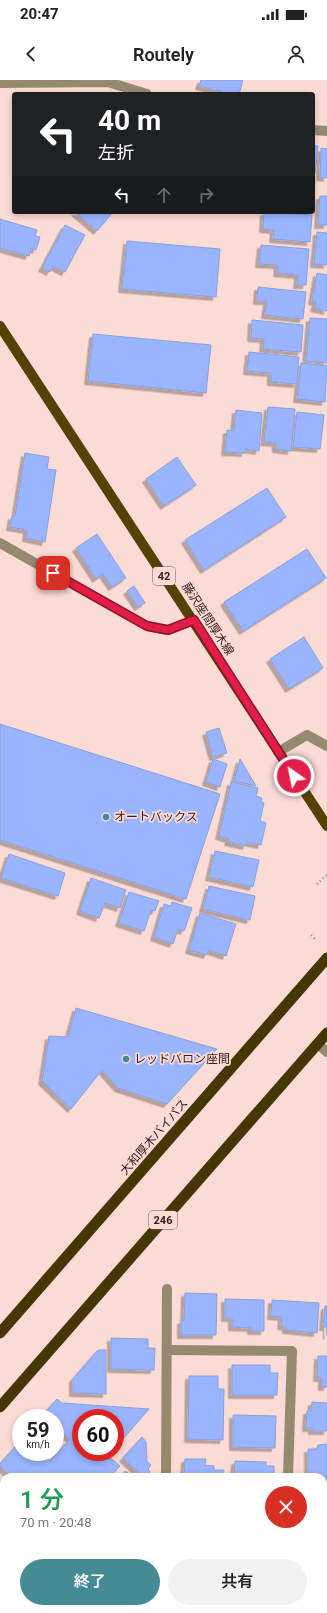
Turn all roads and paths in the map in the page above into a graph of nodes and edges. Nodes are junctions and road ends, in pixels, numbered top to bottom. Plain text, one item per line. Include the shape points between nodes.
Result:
1 (0, 83) edge
2 (140, 92) edge
3 (315, 130) edge
4 (327, 131) edge
5 (0, 326) edge
6 (0, 542) edge
7 (194, 620) junction
8 (327, 746) edge
9 (278, 752) junction
10 (327, 826) edge
11 (327, 875) edge
12 (317, 884) dead end
13 (327, 958) edge
14 (327, 1033) edge
15 (318, 1044) junction
16 (327, 1052) edge
17 (167, 1289) dead end
18 (0, 1333) edge
19 (167, 1350) junction
20 (0, 1407) edge
21 (166, 1473) edge
22 (288, 1473) edge

1 - 2 street via 108,82
3 - 4 street
5 - 7 main road, 藤沢座間厚木線 / 42
6 - 7 street via 147,626 168,630
7 - 9 main road, 藤沢座間厚木線 / 42
8 - 9 street via 307,735
9 - 10 main road, 藤沢座間厚木線 / 42
11 - 12 path
13 - 18 highway, 大和厚木バイパス
14 - 15 highway, 246
15 - 16 street
15 - 20 highway, 246
17 - 19 street
19 - 21 street
19 - 22 street via 292,1352

